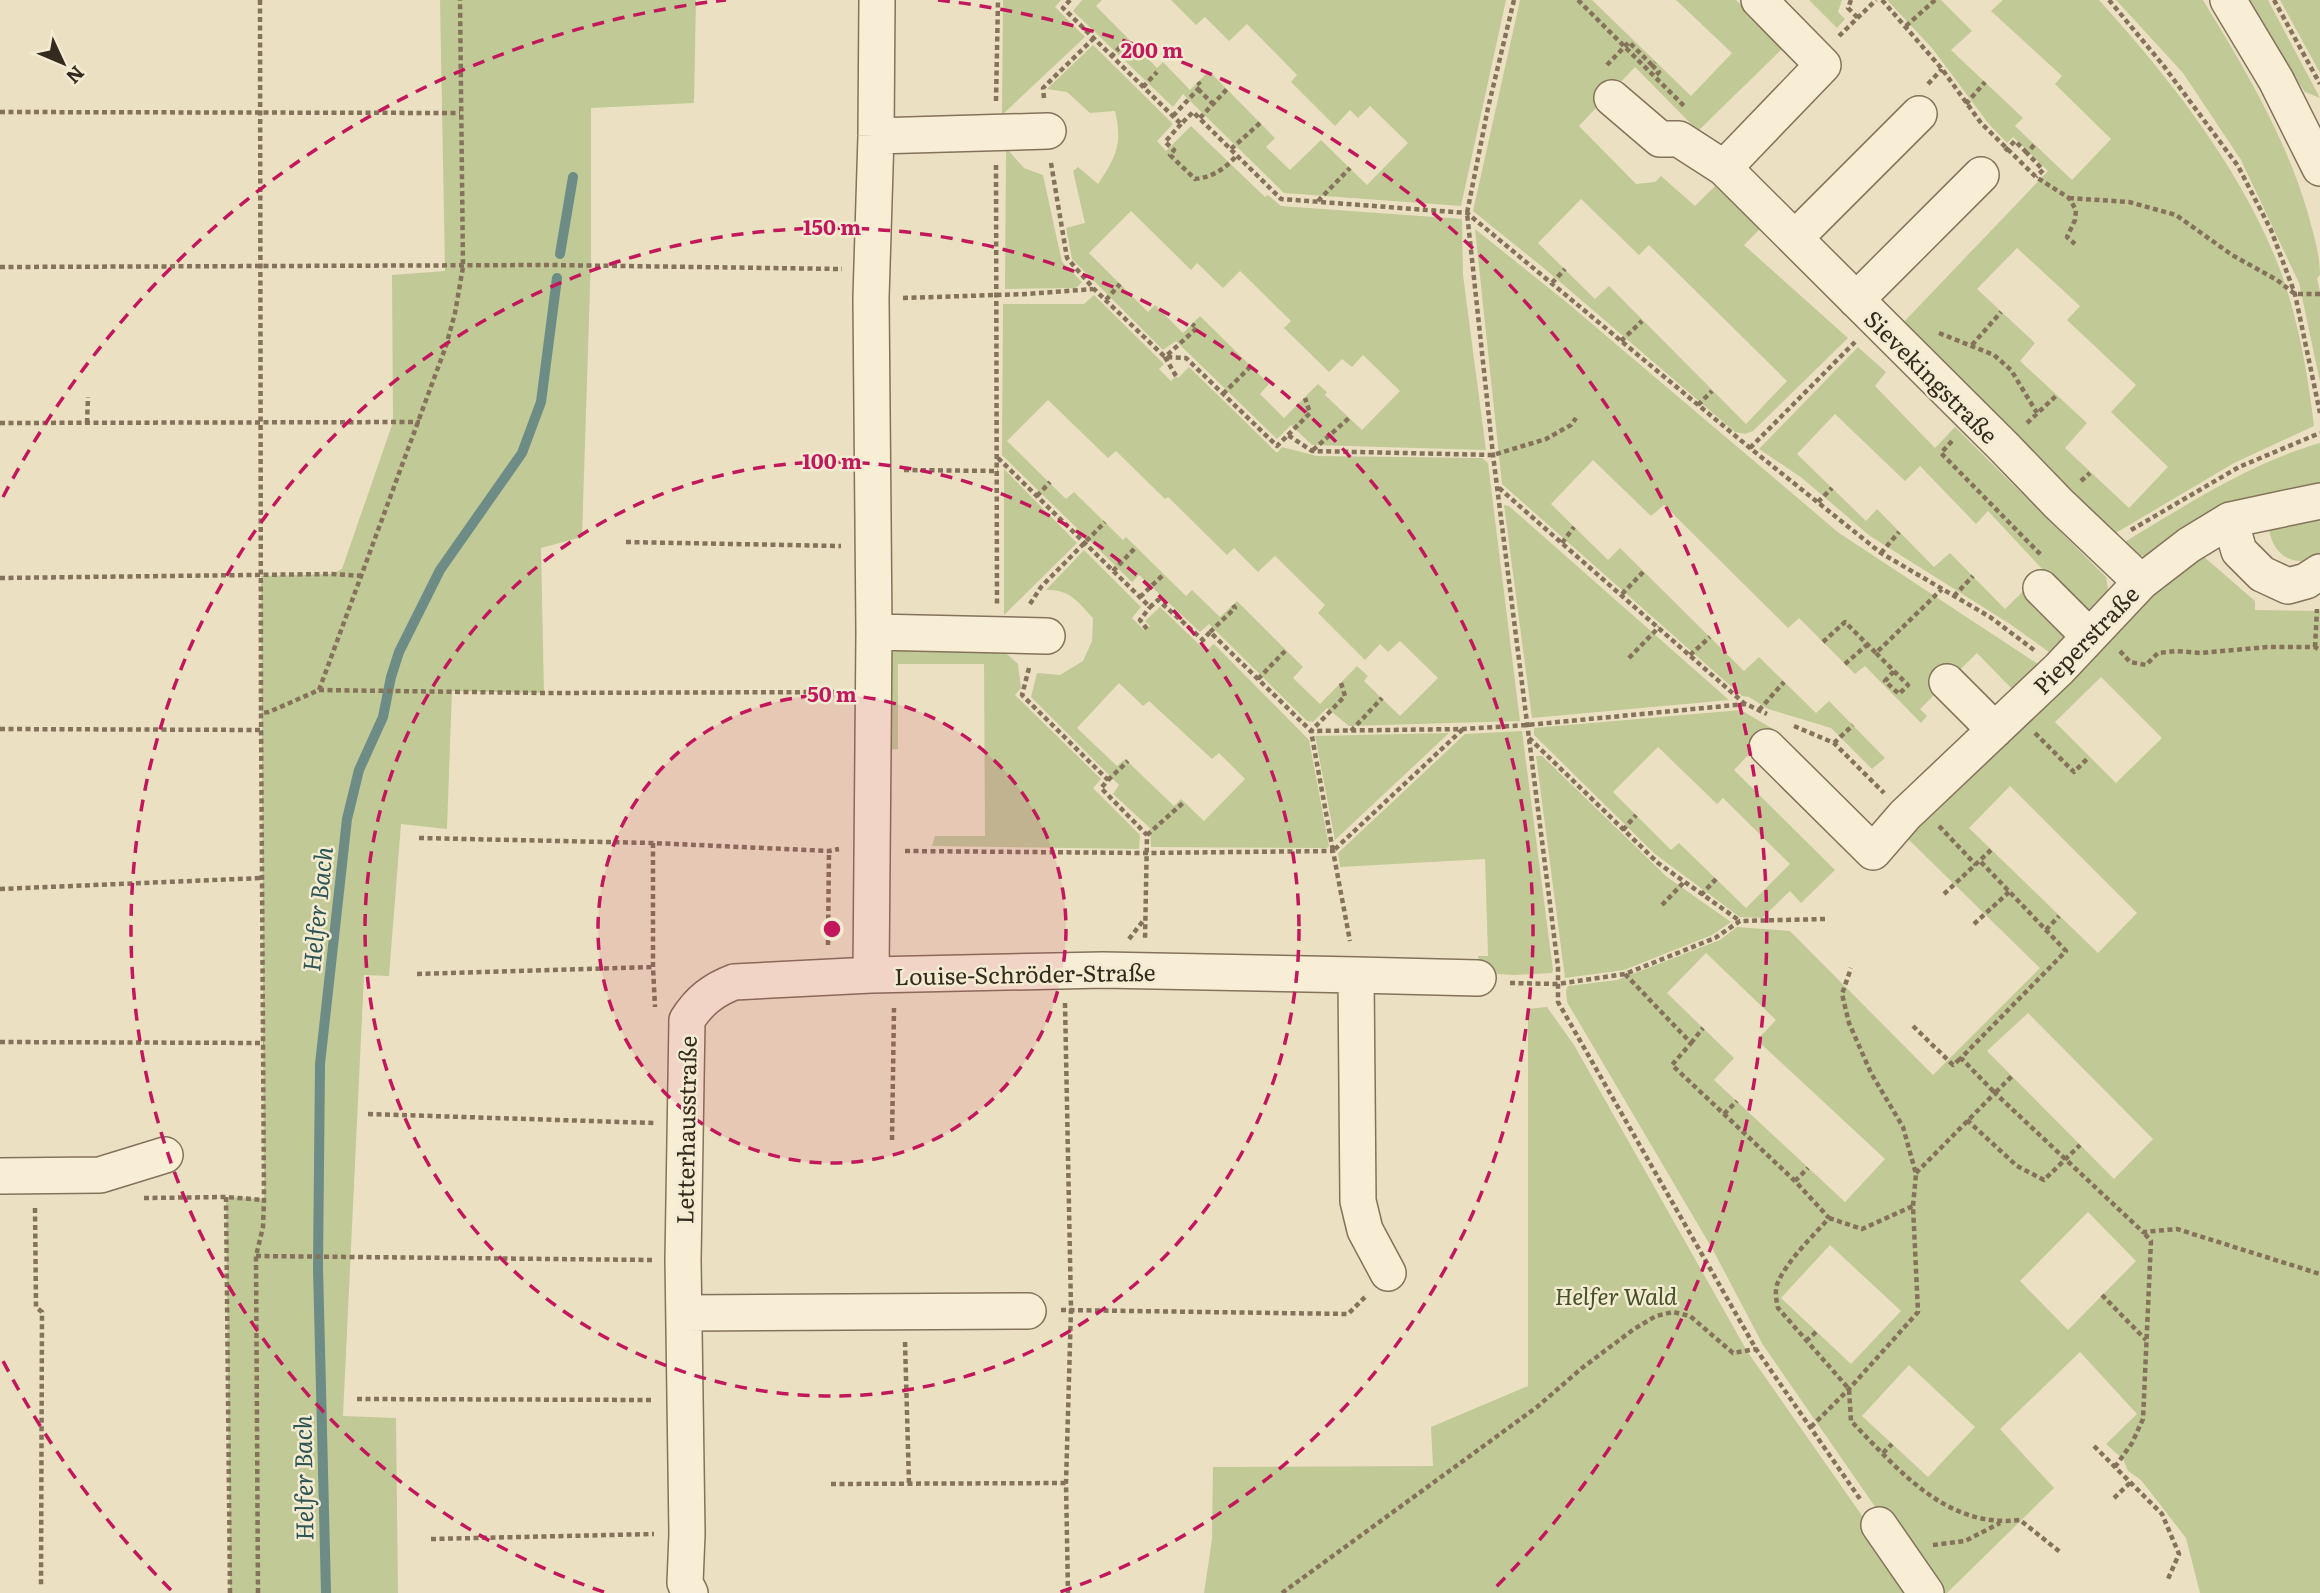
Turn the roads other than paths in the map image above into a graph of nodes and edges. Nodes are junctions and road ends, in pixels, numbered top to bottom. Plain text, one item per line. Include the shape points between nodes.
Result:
1 (877, 0) edge
2 (1759, 0) edge
3 (2228, 0) edge
4 (1612, 97) dead end
5 (1922, 100) road end
6 (1048, 131) road end
7 (876, 136) junction
8 (2319, 163) edge
9 (1724, 167) junction
10 (1981, 175) dead end
11 (1795, 238) junction
12 (1866, 311) junction
13 (2320, 501) edge
14 (2230, 520) junction
15 (2141, 582) junction
16 (2317, 585) edge
17 (2041, 587) road end
18 (874, 632) junction
19 (1047, 636) dead end
20 (2089, 636) junction
21 (1947, 682) dead end
22 (2004, 721) junction
23 (1774, 727) road end
24 (1356, 975) junction
25 (1478, 978) road end
26 (883, 986) junction
27 (164, 1155) dead end
28 (0, 1176) edge
29 (1388, 1273) road end
30 (1028, 1311) road end
31 (684, 1313) junction
32 (1888, 1538) road end
33 (690, 1593) edge
34 (1926, 1593) edge

1 - 7 street, Louise-Schröder-Straße
2 - 9 street via 1823,65
3 - 8 street
4 - 9 street, Sievekingstraße via 1660,139 1679,139
5 - 11 street
6 - 7 street
7 - 18 street, Louise-Schröder-Straße via 857,279 873,469
9 - 11 street, Sievekingstraße
10 - 12 street
11 - 12 street, Sievekingstraße
12 - 15 street, Sievekingstraße
13 - 14 street, Pieperstraße
14 - 15 street, Pieperstraße
14 - 16 street via 2239,551 2262,575 2288,586 2306,581
15 - 20 street, Pieperstraße
17 - 20 street
18 - 19 street
18 - 26 street, Louise-Schröder-Straße via 873,851
20 - 22 street, Pieperstraße
21 - 22 street
22 - 23 street, Pieperstraße via 1873,852
24 - 25 street, Louise-Schröder-Straße
24 - 26 street, Louise-Schröder-Straße via 1147,971
24 - 29 street via 1358,1201 1365,1230
26 - 31 street, Letterhausstraße via 828,977 734,982 715,990 687,1020
27 - 28 street via 100,1175
30 - 31 street
31 - 33 street, Letterhausstraße via 685,1583
32 - 34 street

